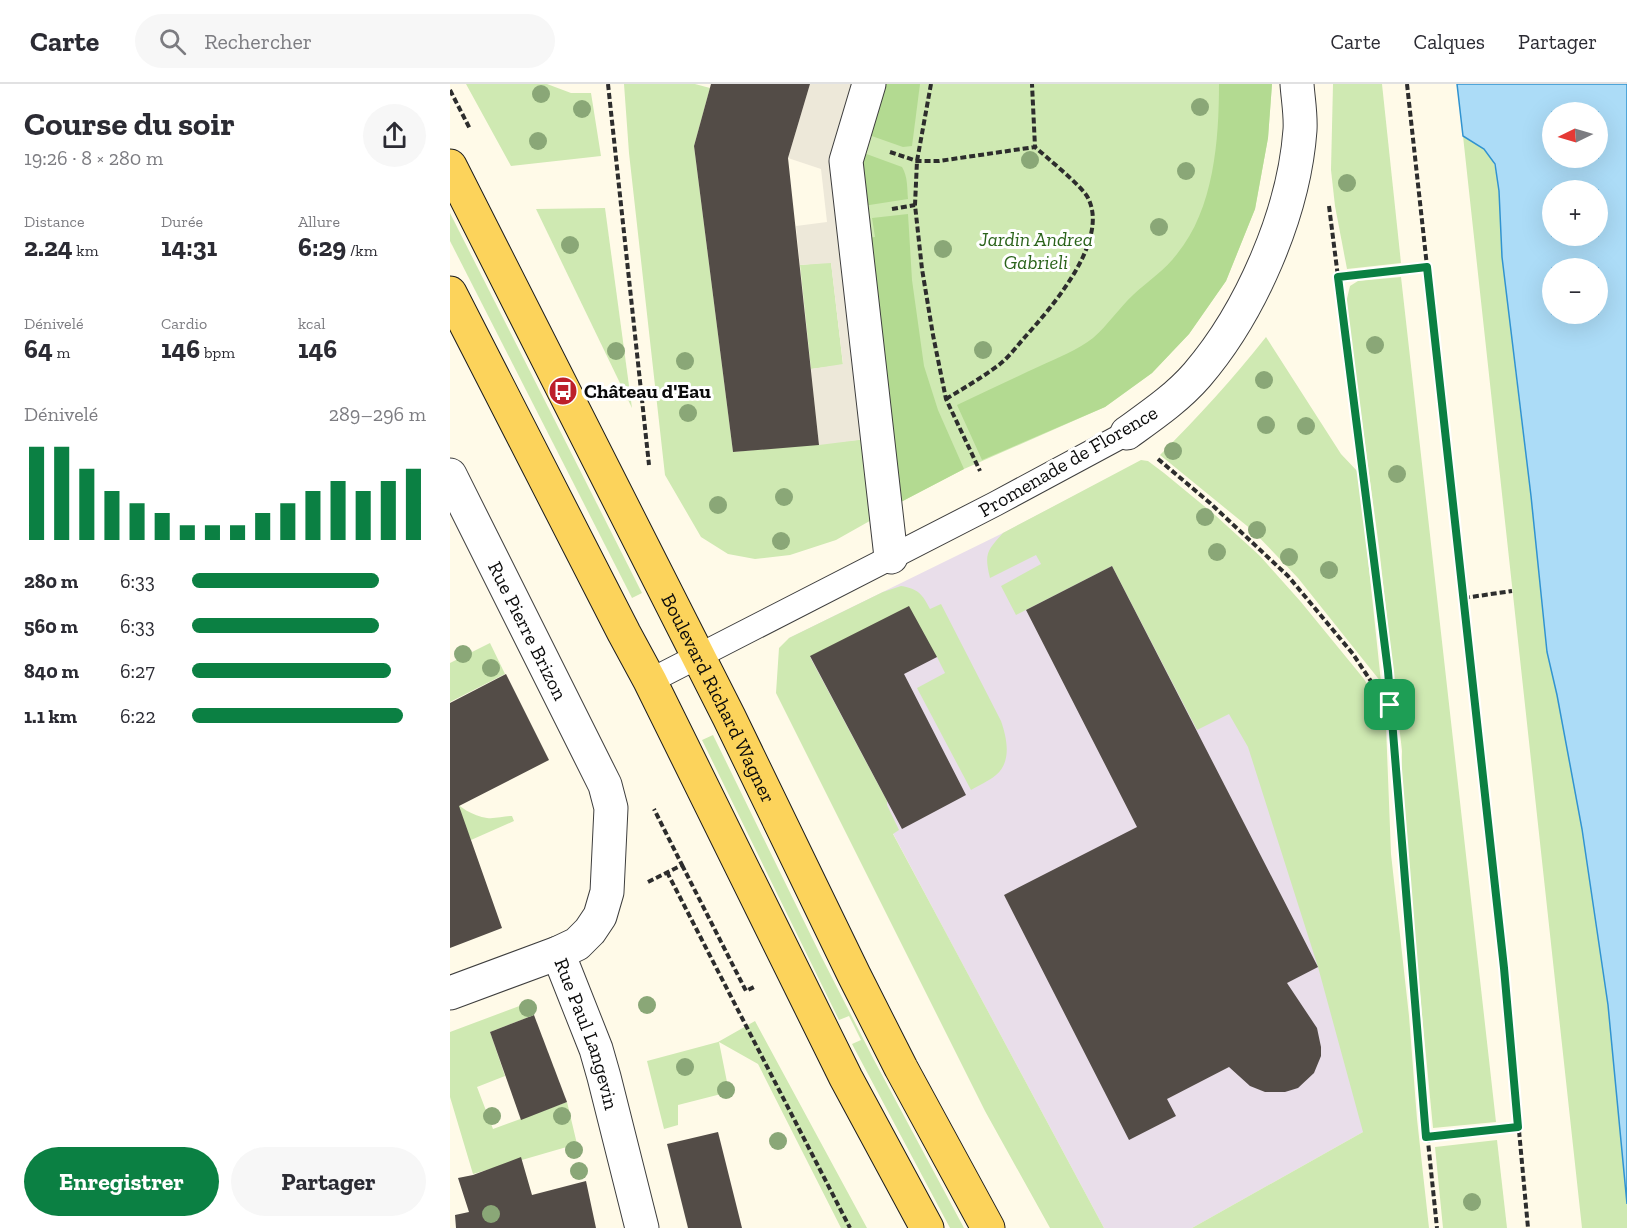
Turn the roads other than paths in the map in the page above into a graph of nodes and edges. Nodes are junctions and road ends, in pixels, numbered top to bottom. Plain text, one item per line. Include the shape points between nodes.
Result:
1 (868, 84) edge
2 (1298, 84) edge
3 (450, 166) edge
4 (450, 293) edge
5 (1129, 431) joint
6 (450, 476) edge
7 (891, 557) junction
8 (698, 656) junction
9 (650, 681) junction
10 (605, 785) joint
11 (558, 953) junction
12 (450, 993) edge
13 (642, 1228) edge
14 (927, 1228) edge
15 (988, 1228) edge

1 - 7 street via 846,161
2 - 5 street, Promenade de Florence via 1300,128 1294,173 1280,226 1252,290 1227,337 1196,376 1162,409
3 - 8 main road, Boulevard Richard Wagner
4 - 9 main road
5 - 7 lane, Promenade de Florence
6 - 10 street, Rue Pierre Brizon
7 - 8 lane, Promenade de Florence
8 - 9 lane, Promenade de Florence
8 - 15 main road, Boulevard Richard Wagner via 901,1068
9 - 14 main road via 846,1078
10 - 11 street, Rue Paul Langevin via 611,808 607,892 600,916 590,931 577,944
11 - 12 street
11 - 13 street, Rue Paul Langevin via 599,1058

